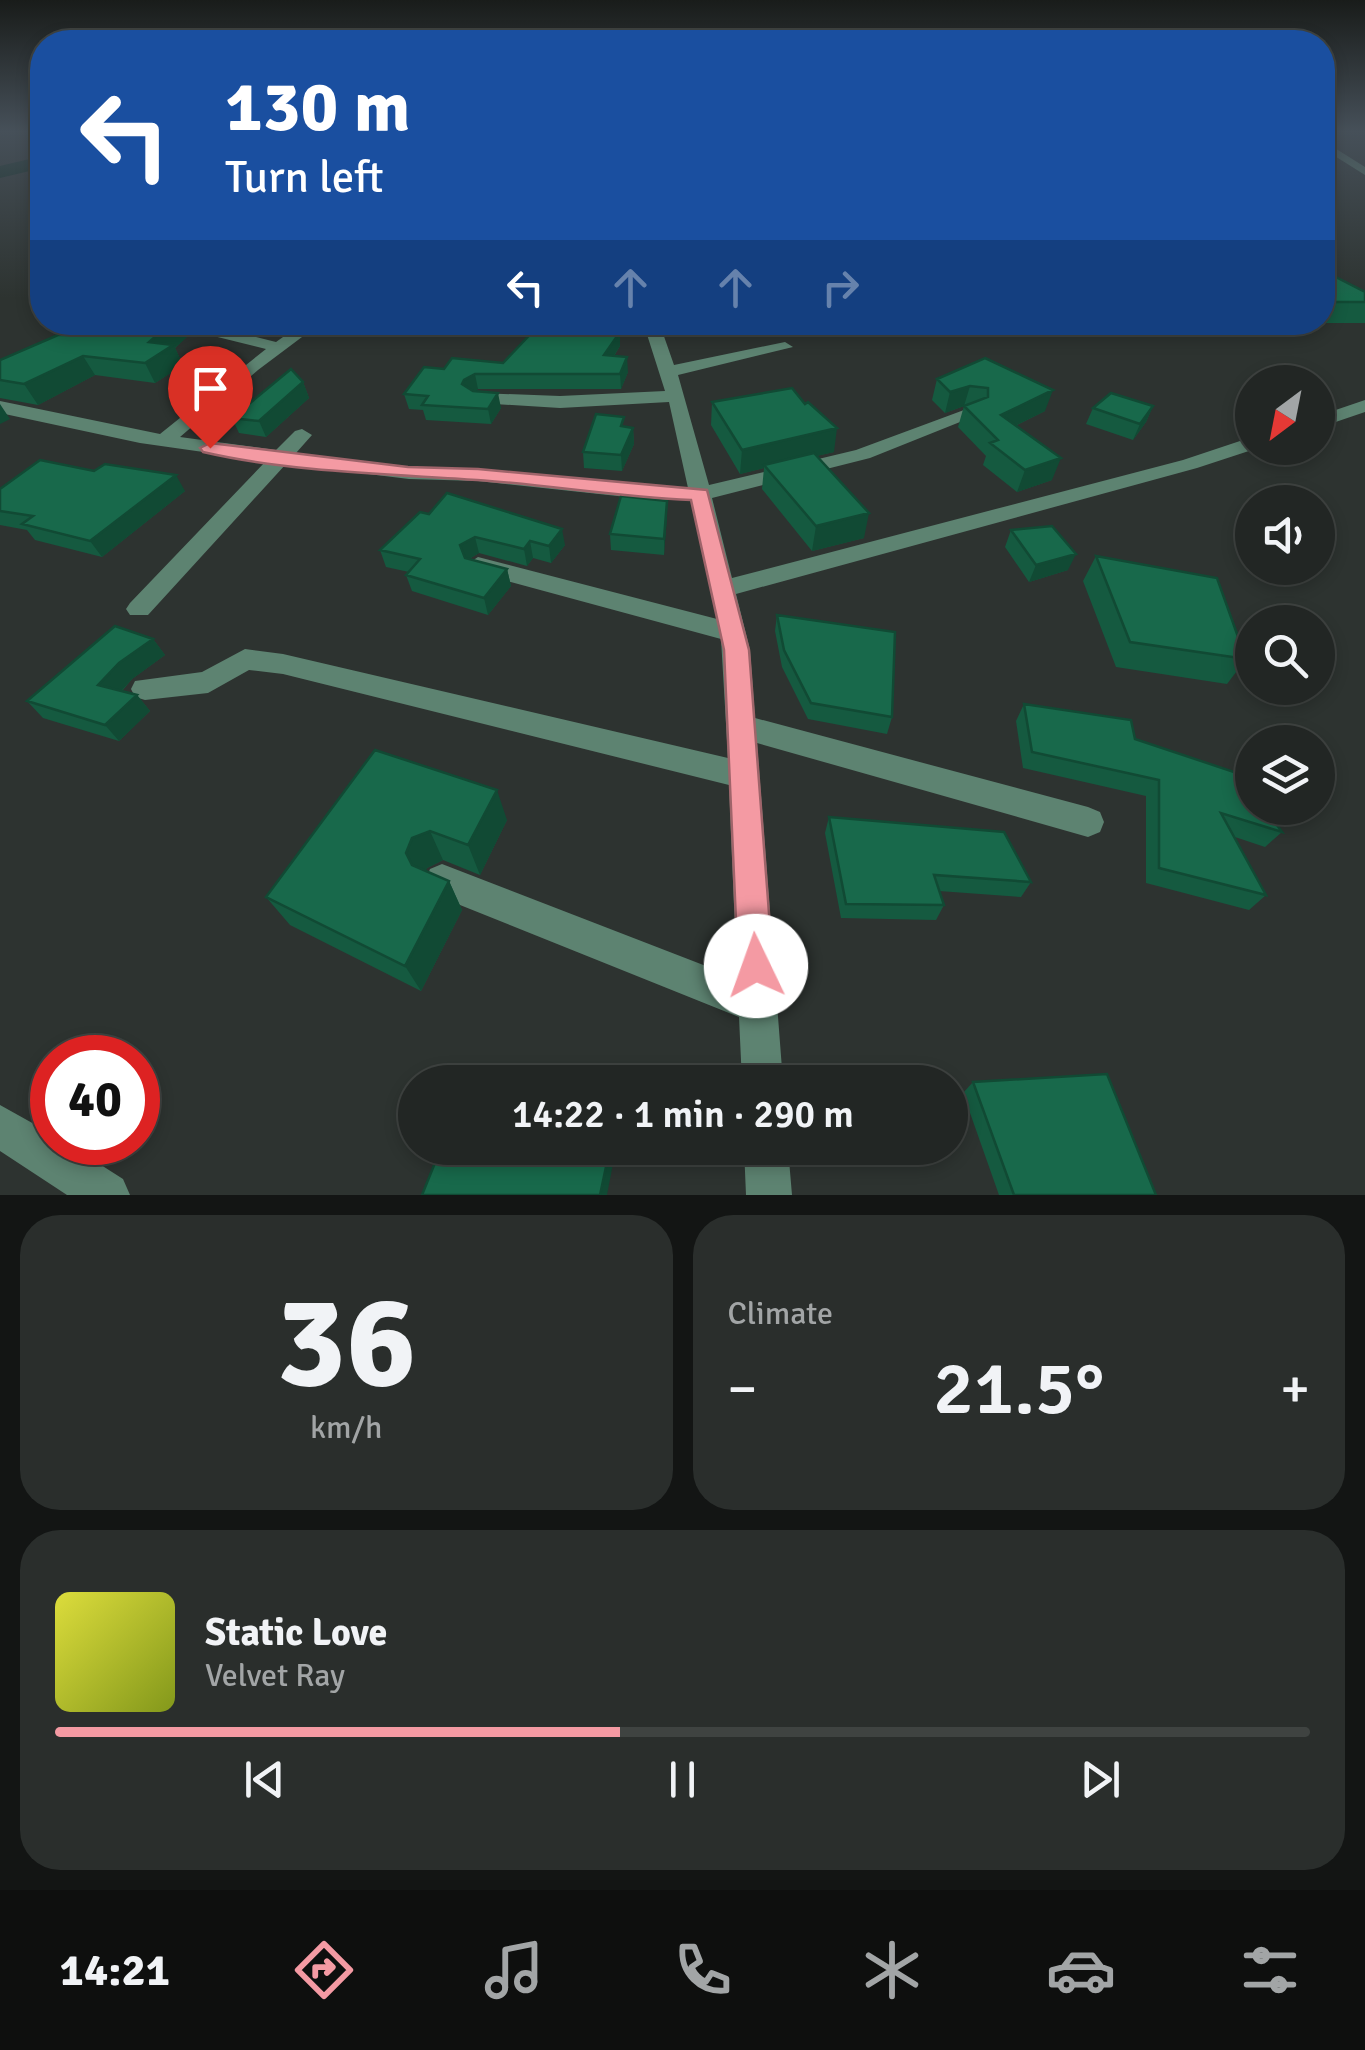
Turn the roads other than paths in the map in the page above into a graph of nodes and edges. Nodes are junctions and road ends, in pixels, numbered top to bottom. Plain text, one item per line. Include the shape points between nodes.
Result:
1 (228, 335) edge
2 (296, 335) edge
3 (656, 335) edge
4 (278, 347) junction
5 (786, 347) dead end
6 (672, 384) junction
7 (478, 398) edge
8 (1365, 406) edge
9 (0, 408) edge
10 (971, 414) edge
11 (1335, 416) edge
12 (302, 435) dead end
13 (163, 441) junction
14 (1235, 448) edge
15 (281, 457) junction
16 (700, 494) junction
17 (478, 565) edge
18 (722, 589) junction
19 (139, 610) dead end
20 (732, 632) junction
21 (145, 689) dead end
22 (741, 726) junction
23 (744, 775) junction
24 (1088, 822) dead end
25 (442, 880) edge
26 (758, 1005) junction
27 (761, 1065) edge
28 (0, 1126) edge
29 (767, 1165) edge
30 (85, 1189) edge
31 (769, 1195) edge

1 - 4 street
2 - 4 street
3 - 6 street
4 - 13 street
5 - 6 street
6 - 7 street via 560,402
6 - 16 street
8 - 11 street
9 - 13 street
10 - 16 street via 862,454
12 - 15 street
13 - 15 street
14 - 18 street
15 - 16 street
15 - 19 street
16 - 18 street
17 - 20 street
18 - 20 street
20 - 22 street
21 - 23 street via 208,682 245,659 283,664
22 - 23 street
22 - 24 street
23 - 26 street
25 - 26 street
26 - 27 street
28 - 30 street
29 - 31 street

